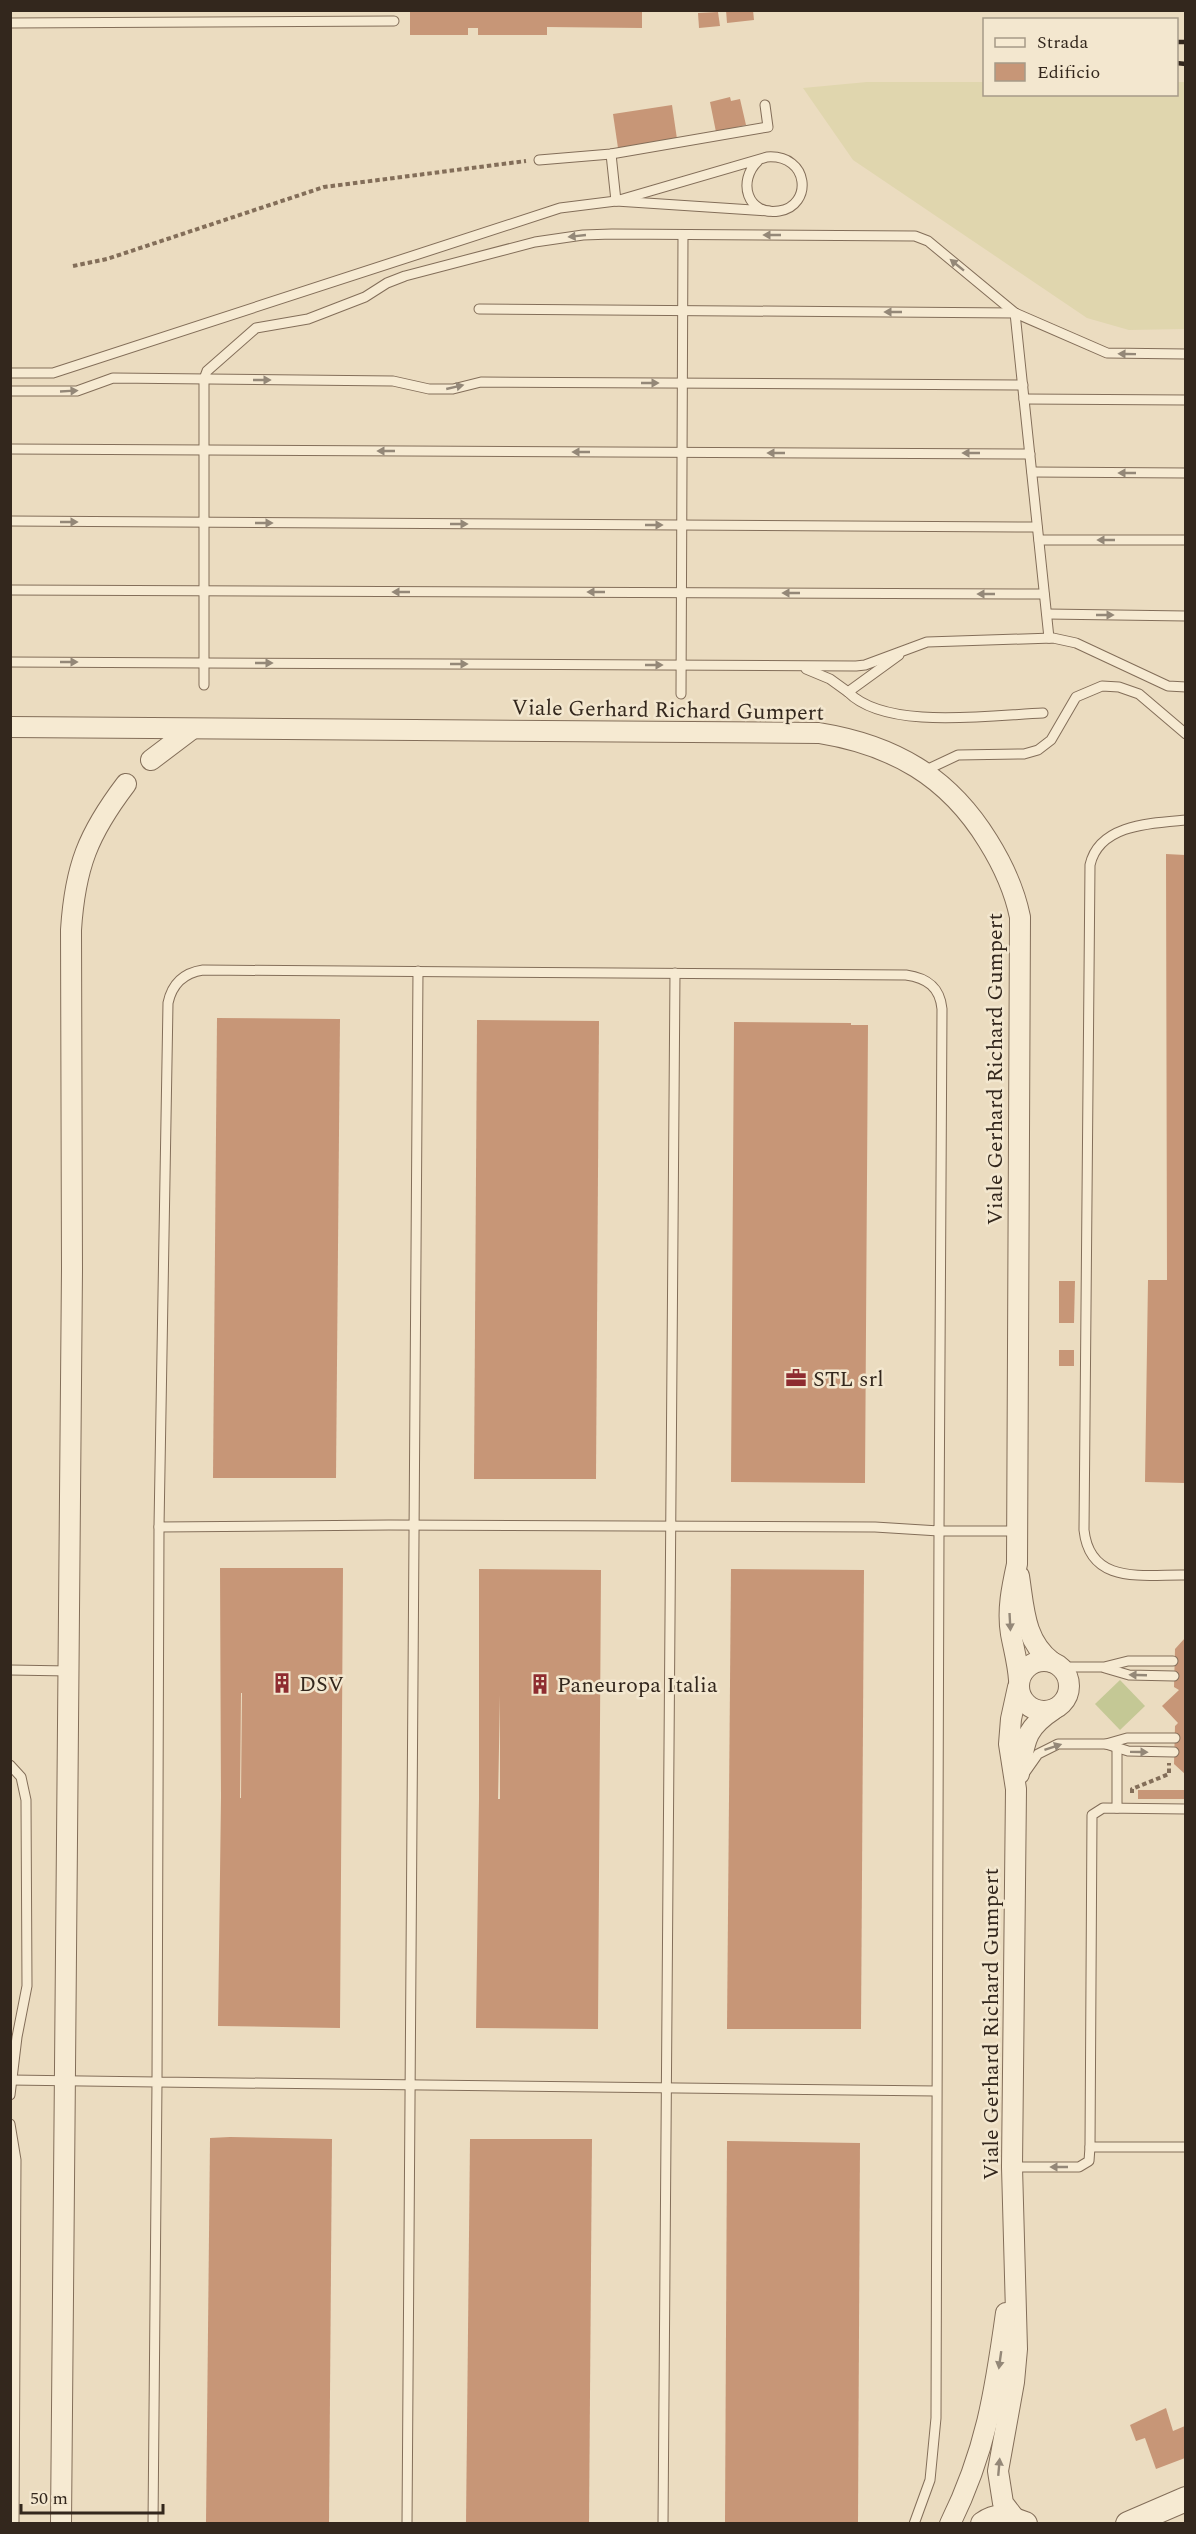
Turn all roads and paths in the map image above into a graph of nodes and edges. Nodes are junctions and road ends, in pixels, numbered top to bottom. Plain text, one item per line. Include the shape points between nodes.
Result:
1 (394, 21) dead end
2 (10, 23) edge
3 (765, 105) dead end
4 (611, 154) junction
5 (538, 160) joint
6 (758, 161) junction
7 (616, 201) junction
8 (769, 211) junction
9 (683, 235) junction
10 (73, 266) dead end
11 (479, 309) dead end
12 (682, 310) junction
13 (1015, 313) junction
14 (1185, 354) edge
15 (10, 373) edge
16 (204, 379) junction
17 (682, 383) junction
18 (1023, 385) junction
19 (10, 391) edge
20 (1024, 399) junction
21 (1185, 400) edge
22 (10, 449) edge
23 (204, 450) junction
24 (682, 452) junction
25 (1030, 454) junction
26 (1032, 472) junction
27 (1185, 473) edge
28 (10, 521) edge
29 (204, 522) junction
30 (682, 525) junction
31 (1037, 527) junction
32 (1039, 540) junction
33 (1185, 540) edge
34 (10, 590) edge
35 (204, 591) junction
36 (681, 593) junction
37 (1044, 594) junction
38 (1047, 614) junction
39 (1185, 616) edge
40 (1049, 638) junction
41 (912, 646) junction
42 (10, 662) edge
43 (204, 663) junction
44 (681, 665) junction
45 (791, 666) junction
46 (204, 685) dead end
47 (1185, 687) edge
48 (849, 692) junction
49 (681, 694) dead end
50 (1043, 713) dead end
51 (10, 728) edge
52 (192, 729) junction
53 (1185, 734) edge
54 (151, 760) dead end
55 (924, 771) junction
56 (126, 784) dead end
57 (1185, 820) edge
58 (418, 971) junction
59 (675, 973) junction
60 (415, 1526) junction
61 (159, 1527) junction
62 (669, 1527) junction
63 (939, 1531) junction
64 (1017, 1531) junction
65 (1017, 1564) junction
66 (1185, 1575) edge
67 (1173, 1661) dead end
68 (1056, 1665) junction
69 (1104, 1667) junction
70 (10, 1670) edge
71 (69, 1671) junction
72 (1174, 1676) dead end
73 (1018, 1684) junction
74 (1053, 1710) junction
75 (1174, 1738) dead end
76 (1106, 1744) junction
77 (1117, 1748) junction
78 (1174, 1752) dead end
79 (1169, 1762) dead end
80 (10, 1765) edge
81 (1016, 1789) junction
82 (1117, 1808) junction
83 (1132, 1808) junction
84 (1185, 1809) edge
85 (11, 2080) edge
86 (66, 2081) junction
87 (157, 2082) junction
88 (410, 2083) junction
89 (667, 2087) junction
90 (936, 2091) junction
91 (10, 2095) edge
92 (10, 2124) edge
93 (1090, 2147) junction
94 (1185, 2147) edge
95 (1012, 2167) junction
96 (1013, 2260) junction
97 (1185, 2499) edge
98 (1138, 2519) edge
99 (1020, 2522) edge
100 (14, 2523) edge
101 (61, 2523) edge
102 (153, 2523) edge
103 (407, 2523) edge
104 (663, 2523) edge
105 (914, 2523) edge
106 (950, 2523) edge
107 (983, 2523) edge
108 (1111, 2523) edge

1 - 2 lane
3 - 4 lane via 768,127
4 - 5 lane
4 - 7 lane
5 - 10 path via 324,187 107,259
6 - 7 lane
6 - 8 lane via 747,176 748,194 760,208
6 - 8 lane via 785,158 793,163 802,179 794,204
7 - 8 lane
7 - 15 lane via 560,208 53,373
9 - 12 lane
13 -> 9 lane via 922,237
9 -> 16 lane via 559,238 405,276 334,311 299,322 256,327 207,371
11 - 12 lane
13 -> 12 lane
12 - 17 lane
14 -> 13 lane via 1107,353
13 - 18 lane
16 -> 17 lane via 393,381 429,390 482,382
19 -> 16 lane via 77,391 113,378
16 - 23 lane
17 - 18 lane
17 - 24 lane
18 - 20 lane
20 - 21 lane
20 - 25 lane
22 - 23 lane
24 -> 23 lane
23 - 29 lane
25 -> 24 lane
24 - 30 lane
25 - 26 lane
27 -> 26 lane
26 - 31 lane
28 -> 29 lane
29 -> 30 lane
29 - 35 lane
30 - 31 lane
30 - 36 lane
31 - 32 lane
33 -> 32 lane
32 - 37 lane
34 - 35 lane
36 -> 35 lane
35 - 43 lane
37 -> 36 lane
36 - 44 lane
37 - 38 lane
38 -> 39 lane
38 - 40 lane
40 - 41 lane via 927,642
40 - 47 lane via 1076,643 1168,686
41 - 45 lane via 865,665
41 - 48 lane
42 -> 43 lane
43 -> 44 lane
43 - 46 lane
44 - 45 lane
44 - 49 lane
45 - 48 lane via 825,676
48 - 50 lane via 863,704 914,718
51 - 52 street, Viale Gerhard Richard Gumpert
52 - 54 street
52 - 55 street, Viale Gerhard Richard Gumpert via 798,732 846,737 869,744
53 - 55 lane via 1138,694 1102,686 1076,697 1051,740 1038,750 1024,754 958,755
55 - 64 street, Viale Gerhard Richard Gumpert via 966,809 982,831 1012,884 1020,917
56 - 71 street via 86,847 71,920
57 - 66 lane via 1115,833 1100,844 1090,865 1084,1530 1092,1555 1109,1570
58 - 59 lane
58 - 60 lane
58 - 61 lane via 203,970 185,975 173,987 168,1003
59 - 62 lane
59 - 63 lane via 906,975 927,981 939,993
60 - 61 lane
60 - 62 lane
60 - 88 lane
61 - 87 lane
62 - 63 lane via 875,1527
62 - 89 lane
63 - 64 lane
63 - 90 lane
64 - 65 street, Viale Gerhard Richard Gumpert
65 - 68 street, Viale Gerhard Richard Gumpert via 1029,1633 1037,1648
65 -> 73 street, Viale Gerhard Richard Gumpert via 1009,1602
67 - 69 lane via 1128,1661
68 - 69 lane
68 - 73 street via 1036,1662 1022,1672
68 - 74 street via 1066,1673 1069,1690 1066,1699
72 -> 69 lane via 1129,1675
70 - 71 lane
71 - 86 street
73 - 74 street via 1019,1696 1030,1708
73 - 81 street, Viale Gerhard Richard Gumpert via 1009,1744
74 - 81 street, Viale Gerhard Richard Gumpert via 1031,1727
75 - 76 lane via 1127,1738
76 - 77 lane
81 -> 76 lane via 1032,1760 1044,1750 1058,1744
77 -> 78 lane
77 - 82 lane
79 - 83 path via 1169,1774 1132,1789
80 - 85 lane via 21,1777 27,1814 27,1986
81 - 95 street, Viale Gerhard Richard Gumpert
82 - 83 lane
82 - 93 lane via 1098,1809 1091,1818
83 - 84 lane
85 - 86 lane
85 - 91 lane
86 - 87 lane
86 - 101 street
87 - 88 lane
87 - 102 lane
88 - 89 lane
88 - 103 lane
89 - 90 lane
89 - 104 lane
90 - 105 lane via 935,2442 930,2480
92 - 100 lane via 16,2160
93 - 94 lane
93 -> 95 lane via 1089,2161 1079,2167
95 - 96 street, Viale Gerhard Richard Gumpert
99 -> 96 street, Viale Gerhard Richard Gumpert via 1003,2503 998,2471 1016,2360
96 -> 106 street, Viale Gerhard Richard Gumpert via 988,2426 970,2481
97 - 98 street
98 - 108 street
99 - 107 street via 999,2516

